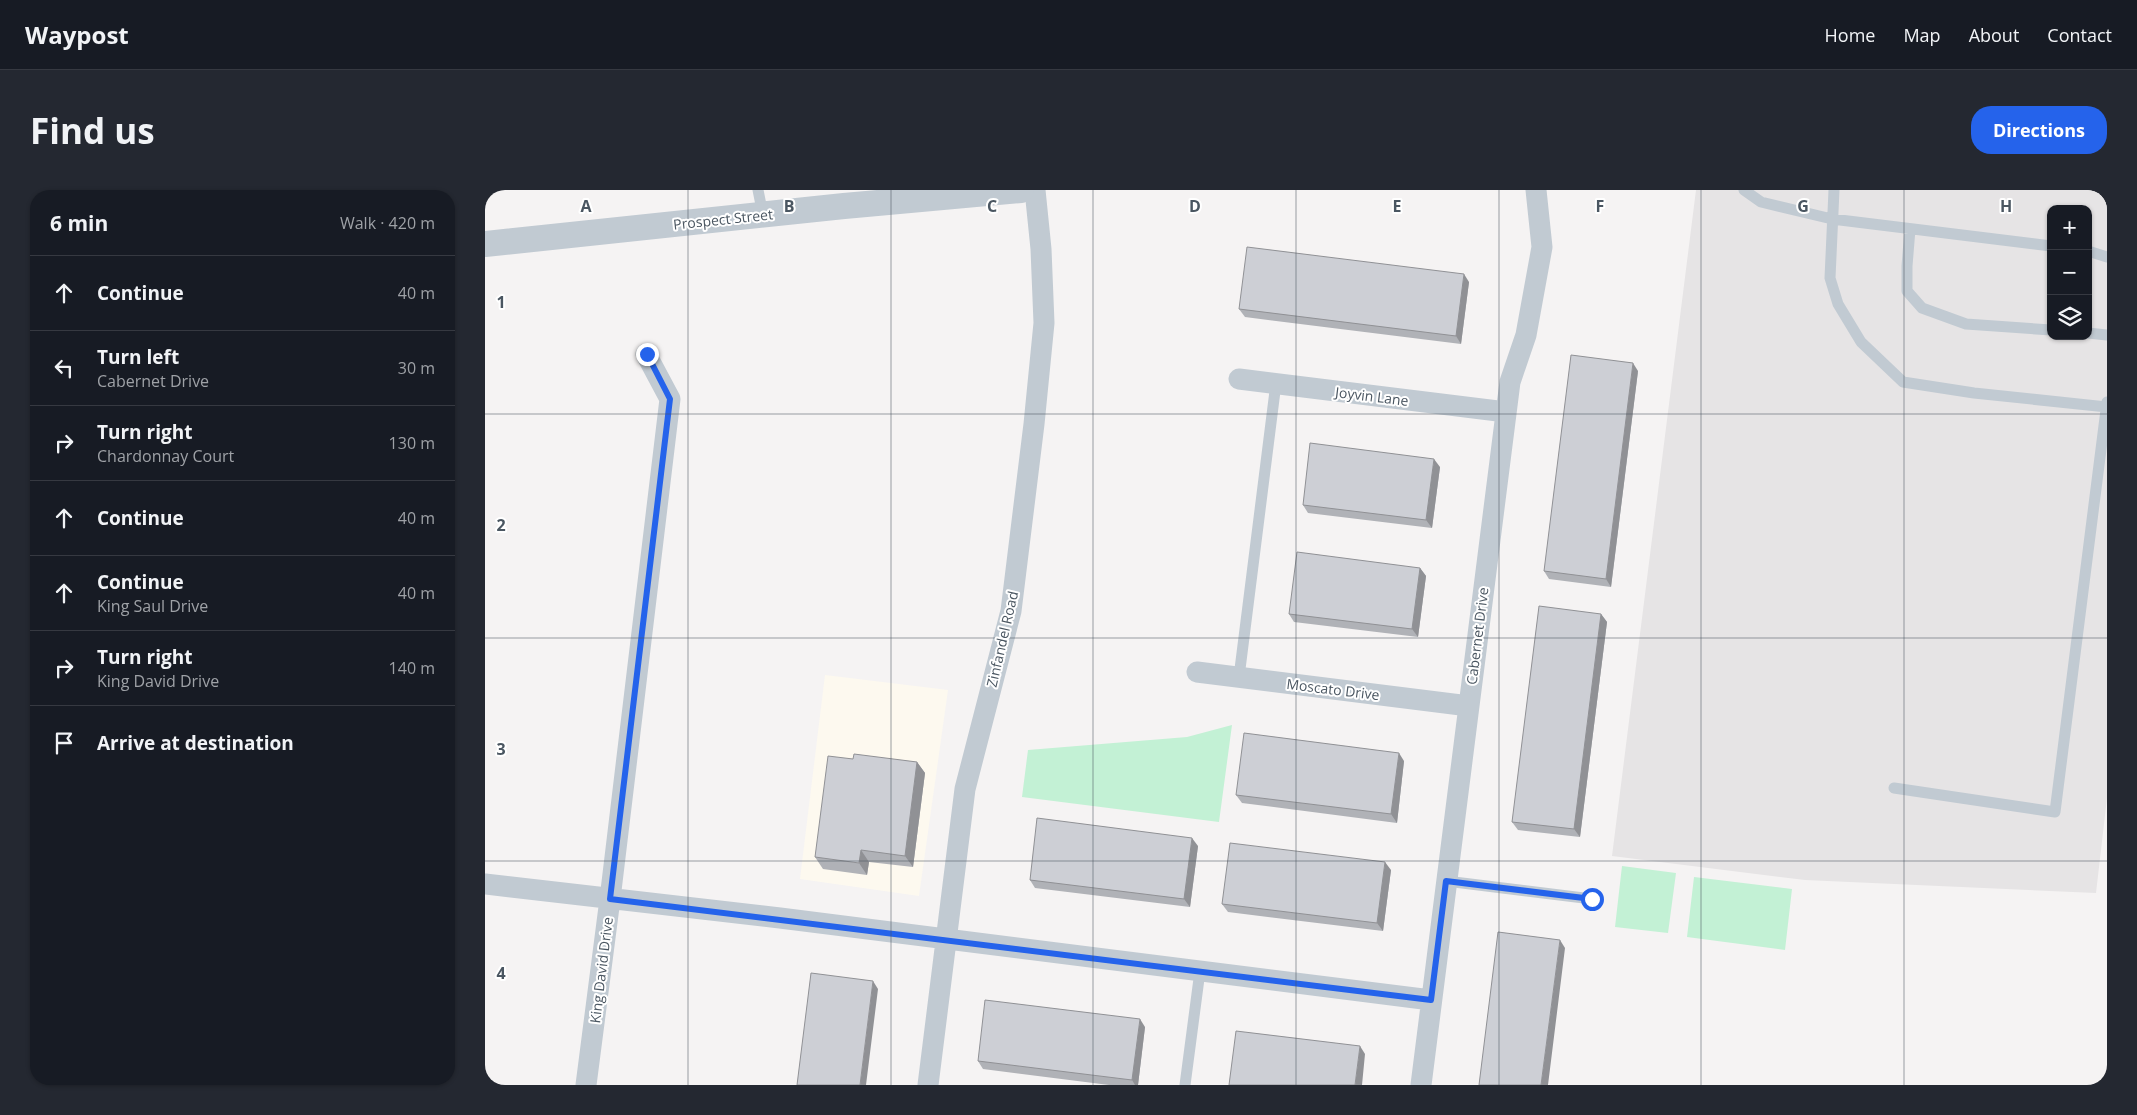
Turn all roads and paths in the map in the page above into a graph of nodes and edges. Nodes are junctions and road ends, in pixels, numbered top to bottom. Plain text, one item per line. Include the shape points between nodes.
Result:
1 (1021, 190) edge
2 (1035, 190) edge
3 (1536, 190) edge
4 (1743, 190) edge
5 (1834, 190) edge
6 (760, 202) edge
7 (1832, 219) junction
8 (1911, 229) junction
9 (485, 244) edge
10 (2047, 246) edge
11 (2092, 252) edge
12 (2107, 257) edge
13 (2047, 330) edge
14 (2092, 333) edge
15 (2107, 335) edge
16 (647, 354) dead end
17 (1239, 379) dead end
18 (1276, 383) junction
19 (2107, 402) edge
20 (2107, 407) edge
21 (1506, 412) junction
22 (1197, 672) dead end
23 (1239, 678) junction
24 (1469, 706) junction
25 (1894, 788) dead end
26 (1446, 881) junction
27 (485, 884) edge
28 (610, 899) junction
29 (1592, 899) dead end
30 (946, 940) junction
31 (1200, 971) junction
32 (1431, 1000) junction
33 (586, 1085) edge
34 (928, 1085) edge
35 (1185, 1085) edge
36 (1421, 1085) edge

1 - 6 street, Prospect Street
2 - 30 street, Zinfandel Road via 1044,323 1033,434 1011,610 965,789
3 - 21 street, Cabernet Drive via 1541,247 1526,335 1510,382
4 - 7 lane via 1761,202
5 - 7 lane
6 - 9 street, Prospect Street
7 - 8 lane
7 - 20 lane via 1830,278 1838,304 1861,342 1903,382
8 - 10 lane
8 - 13 lane via 1907,291 1922,308 1965,324
11 - 12 lane
14 - 15 lane
16 - 28 street, King David Drive via 670,399
17 - 18 street, Joyvin Lane
18 - 21 street, Joyvin Lane
18 - 23 lane
19 - 20 lane
20 - 25 lane via 2055,812
21 - 24 street, Cabernet Drive
22 - 23 street, Moscato Drive
23 - 24 street, Moscato Drive
24 - 26 street, Cabernet Drive
26 - 29 lane
26 - 32 street, Cabernet Drive
27 - 28 street
28 - 30 street
28 - 33 street, King David Drive
30 - 31 street
30 - 34 street, Zinfandel Road
31 - 32 street
31 - 35 lane
32 - 36 street, Cabernet Drive

